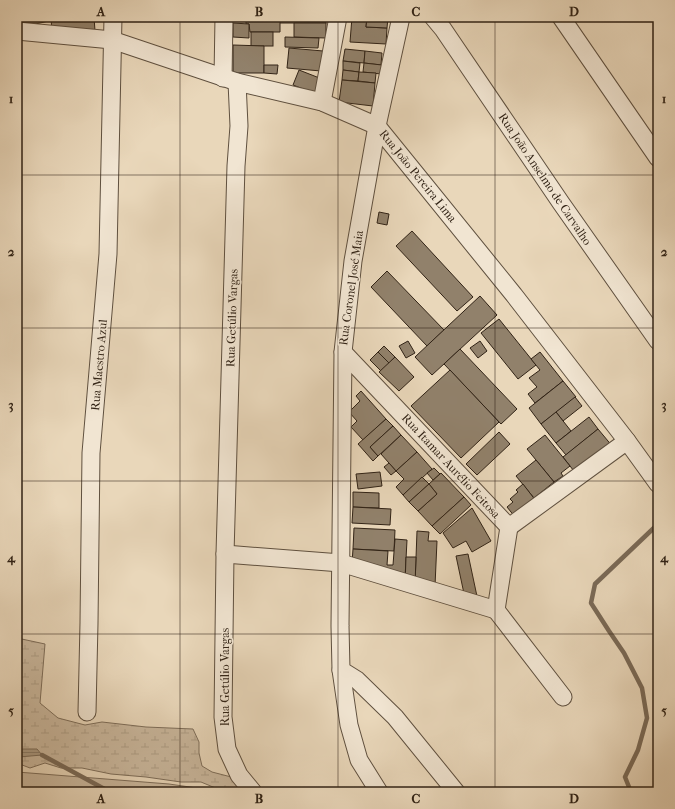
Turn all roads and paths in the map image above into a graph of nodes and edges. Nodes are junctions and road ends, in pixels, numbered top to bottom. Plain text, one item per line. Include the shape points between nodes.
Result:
1 (112, 17) edge
2 (224, 17) edge
3 (338, 17) edge
4 (401, 17) edge
5 (433, 17) edge
6 (561, 17) edge
7 (17, 31) edge
8 (112, 40) junction
9 (230, 80) junction
10 (322, 102) junction
11 (377, 126) junction
12 (658, 158) edge
13 (658, 341) edge
14 (343, 352) junction
15 (627, 440) junction
16 (658, 484) edge
17 (509, 527) junction
18 (225, 554) junction
19 (341, 563) junction
20 (496, 610) junction
21 (341, 670) junction
22 (563, 697) dead end
23 (87, 712) dead end
24 (253, 792) edge
25 (379, 792) edge
26 (456, 792) edge

1 - 8 street, Rua Maestro Azul
2 - 9 street, Rua Getúlio Vargas
3 - 10 street
4 - 11 street, Rua Coronel José Maia
5 - 13 street, Rua João Anselmo de Carvalho
6 - 12 street
7 - 8 street, Rua João Pereira Lima
8 - 9 street, Rua João Pereira Lima
8 - 23 street, Rua Maestro Azul via 108,254 91,453
9 - 10 street, Rua João Pereira Lima
9 - 18 street, Rua Getúlio Vargas via 239,126
10 - 11 street, Rua João Pereira Lima
11 - 14 street, Rua Coronel José Maia via 353,262
11 - 15 street, Rua João Pereira Lima
14 - 17 street, Rua Itamar Aurélio Feitosa
14 - 19 street, Rua Coronel José Maia
15 - 16 street, Rua João Pereira Lima
15 - 17 street, Rua Itamar Aurélio Feitosa
17 - 20 street
18 - 19 street
18 - 24 street, Rua Getúlio Vargas via 223,717 227,750 239,775
19 - 20 street
19 - 21 street, Rua Coronel José Maia
20 - 22 street
21 - 25 street, Rua Coronel José Maia via 348,725 359,760
21 - 26 street via 357,680 395,717

